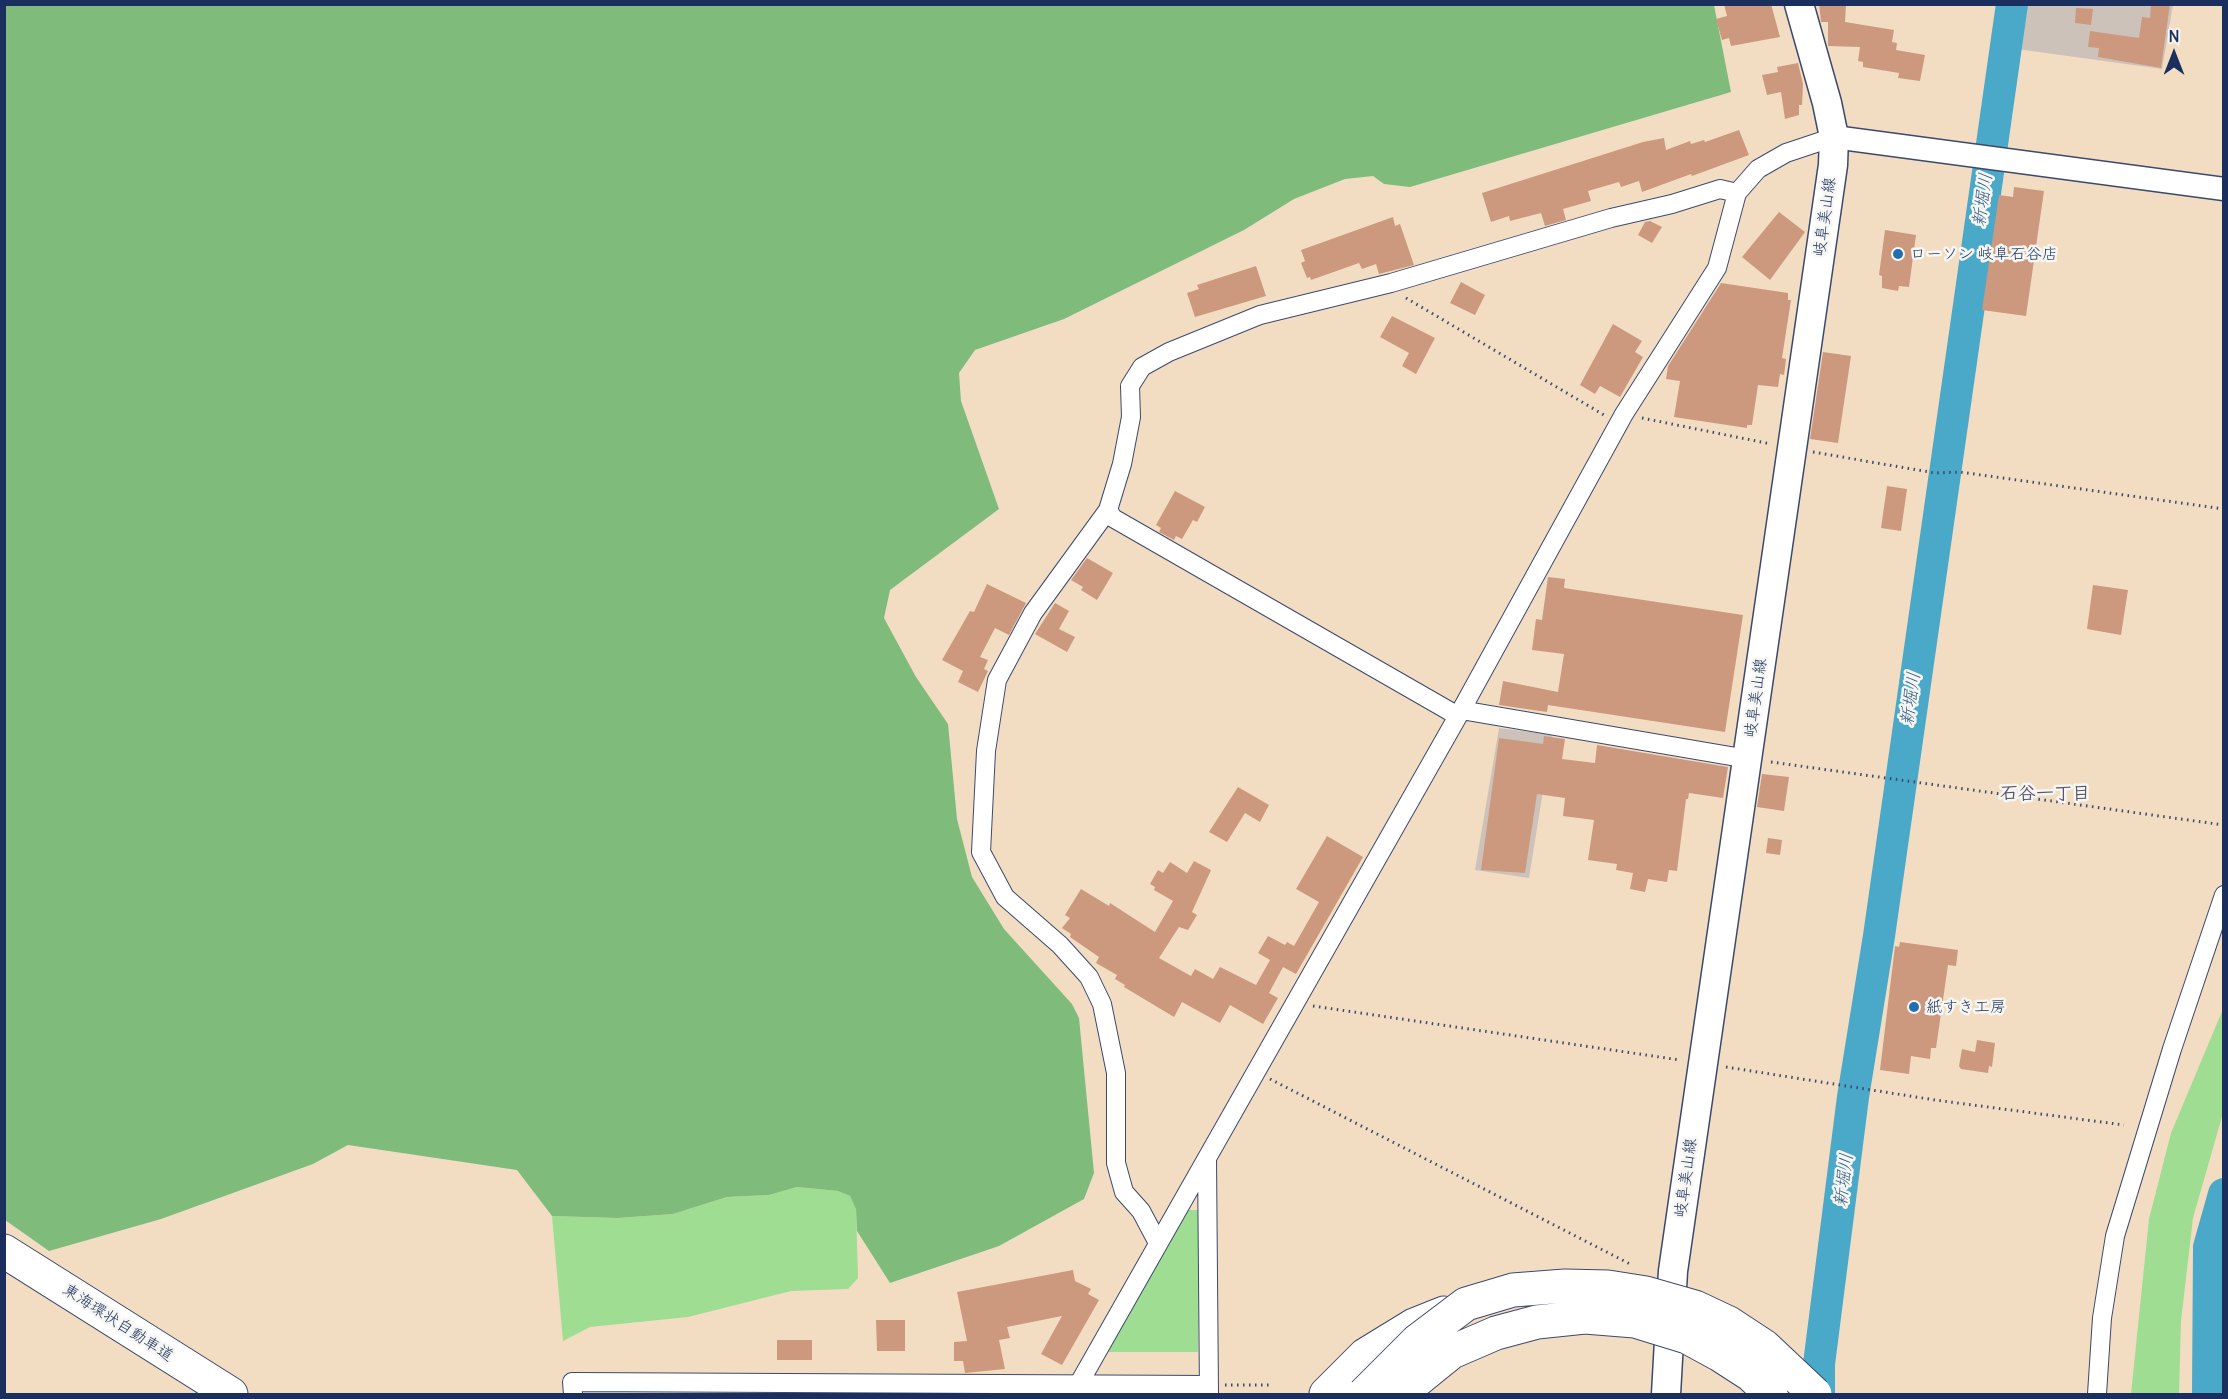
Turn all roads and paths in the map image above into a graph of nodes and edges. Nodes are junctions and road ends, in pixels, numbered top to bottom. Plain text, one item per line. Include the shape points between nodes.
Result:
1 (1799, 4) edge
2 (1834, 137) junction
3 (2223, 189) edge
4 (1737, 193) junction
5 (1391, 283) junction
6 (1621, 419) junction
7 (1791, 448) junction
8 (2223, 509) edge
9 (1107, 510) junction
10 (1459, 713) junction
11 (1748, 759) junction
12 (2223, 825) edge
13 (2223, 895) edge
14 (1295, 1004) junction
15 (1702, 1063) junction
16 (1255, 1072) junction
17 (2124, 1125) dead end
18 (1207, 1159) junction
19 (1158, 1243) junction
20 (4, 1251) edge
21 (1637, 1268) dead end
22 (77, 1297) junction
23 (1466, 1304) junction
24 (177, 1361) junction
25 (1271, 1385) dead end
26 (1076, 1390) edge
27 (1209, 1390) edge
28 (196, 1395) edge
29 (231, 1395) edge
30 (248, 1395) edge
31 (573, 1395) edge
32 (1326, 1395) edge
33 (1364, 1395) edge
34 (1401, 1395) edge
35 (1666, 1395) edge
36 (1770, 1395) edge
37 (1815, 1395) edge
38 (2097, 1395) edge

1 - 2 main road, 岐阜美山線 via 1818,64
2 - 3 street
2 - 4 street via 1786,153 1758,169
2 - 7 main road, 岐阜美山線
4 - 5 street via 1720,189
4 - 6 street via 1717,268
5 - 6 path via 1404,297
5 - 9 street via 1260,315 1142,367 1130,386 1131,417 1122,464
6 - 7 path
6 - 10 street
7 - 8 path via 1935,473 1960,472
7 - 11 main road, 岐阜美山線
9 - 10 street via 1113,518
9 - 19 street via 1034,613 997,680 986,751 981,852 1005,897 1089,977 1102,1004 1116,1073 1116,1164 1124,1192 1141,1210
10 - 11 street
10 - 14 street
11 - 12 path
11 - 15 main road, 岐阜美山線
13 - 38 street via 2115,1236 2102,1318
14 - 15 path
14 - 16 street
15 - 17 path
15 - 35 main road, 岐阜美山線 via 1673,1271
16 - 18 street
16 - 21 path
18 - 19 street
18 - 27 street
19 - 26 street
20 - 22 highway, 東海環状自動車道
22 - 24 highway, 東海環状自動車道
22 - 28 highway
23 - 32 highway, bridge via 1414,1325 1365,1355
23 - 33 highway, bridge via 1417,1341
23 - 37 highway, bridge via 1513,1290 1565,1286 1646,1293 1695,1307 1729,1323 1764,1346
24 - 29 highway, 東海環状自動車道
24 - 30 highway
25 - 27 path
26 - 27 street
26 - 31 street via 573,1382
34 - 36 highway, bridge via 1460,1348 1537,1322 1585,1317 1635,1321 1687,1337 1751,1375

